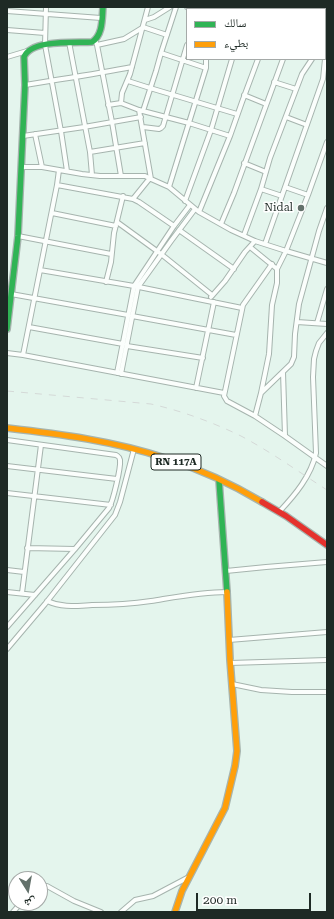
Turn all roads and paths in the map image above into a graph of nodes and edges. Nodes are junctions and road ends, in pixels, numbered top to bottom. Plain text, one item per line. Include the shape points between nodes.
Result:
1 (46, 7) edge
2 (103, 7) edge
3 (148, 7) edge
4 (170, 7) edge
5 (176, 7) edge
6 (187, 7) edge
7 (199, 8) edge
8 (7, 11) edge
9 (46, 14) junction
10 (327, 17) edge
11 (102, 18) junction
12 (145, 20) junction
13 (143, 27) junction
14 (7, 30) edge
15 (45, 33) junction
16 (326, 33) edge
17 (167, 35) junction
18 (68, 42) junction
19 (96, 43) junction
20 (45, 44) junction
21 (186, 48) edge
22 (27, 52) junction
23 (161, 53) junction
24 (7, 57) edge
25 (182, 60) junction
26 (206, 60) edge
27 (232, 60) edge
28 (258, 60) edge
29 (283, 60) edge
30 (311, 60) edge
31 (325, 60) edge
32 (132, 67) junction
33 (206, 68) junction
34 (102, 73) junction
35 (75, 77) junction
36 (52, 80) junction
37 (128, 80) junction
38 (274, 82) junction
39 (25, 85) junction
40 (150, 88) junction
41 (296, 90) junction
42 (172, 95) junction
43 (244, 95) junction
44 (196, 102) junction
45 (121, 103) junction
46 (266, 104) junction
47 (108, 105) junction
48 (217, 108) junction
49 (141, 110) junction
50 (237, 114) junction
51 (141, 117) junction
52 (165, 117) junction
53 (286, 117) junction
54 (112, 122) junction
55 (189, 123) junction
56 (307, 125) junction
57 (84, 127) junction
58 (143, 127) junction
59 (211, 130) junction
60 (61, 131) junction
61 (35, 134) junction
62 (23, 136) junction
63 (230, 136) junction
64 (145, 143) junction
65 (327, 145) edge
66 (116, 148) junction
67 (90, 152) junction
68 (244, 163) junction
69 (22, 167) junction
70 (42, 167) junction
71 (59, 170) junction
72 (67, 171) junction
73 (266, 172) junction
74 (92, 175) junction
75 (121, 176) junction
76 (150, 179) junction
77 (57, 185) junction
78 (169, 186) junction
79 (285, 187) junction
80 (261, 188) junction
81 (308, 194) junction
82 (123, 196) junction
83 (282, 196) junction
84 (133, 199) junction
85 (185, 201) junction
86 (190, 205) junction
87 (327, 208) edge
88 (186, 211) junction
89 (197, 211) junction
90 (52, 213) junction
91 (190, 215) junction
92 (116, 224) junction
93 (221, 224) junction
94 (174, 226) junction
95 (179, 230) junction
96 (18, 236) junction
97 (244, 236) junction
98 (255, 240) junction
99 (46, 242) junction
100 (265, 244) junction
101 (250, 246) junction
102 (157, 251) junction
103 (286, 251) junction
104 (112, 254) junction
105 (161, 254) junction
106 (311, 259) junction
107 (327, 263) edge
108 (272, 264) junction
109 (234, 268) junction
110 (277, 269) junction
111 (40, 270) junction
112 (106, 282) junction
113 (136, 287) junction
114 (327, 289) edge
115 (11, 294) junction
116 (212, 295) junction
117 (34, 298) junction
118 (212, 301) junction
119 (242, 308) junction
120 (130, 316) junction
121 (297, 322) junction
122 (318, 323) junction
123 (327, 324) edge
124 (29, 327) junction
125 (7, 329) edge
126 (209, 330) junction
127 (327, 333) edge
128 (236, 335) junction
129 (125, 345) junction
130 (7, 353) edge
131 (24, 356) junction
132 (203, 358) junction
133 (283, 372) junction
134 (119, 374) junction
135 (196, 388) junction
136 (224, 393) junction
137 (261, 393) junction
138 (255, 416) junction
139 (7, 428) edge
140 (285, 436) junction
141 (7, 440) edge
142 (41, 445) junction
143 (134, 449) junction
144 (315, 457) junction
145 (7, 466) edge
146 (327, 466) edge
147 (38, 470) junction
148 (118, 479) junction
149 (219, 480) junction
150 (7, 493) edge
151 (34, 497) junction
152 (111, 505) junction
153 (279, 512) junction
154 (327, 545) edge
155 (27, 548) junction
156 (75, 549) junction
157 (327, 562) edge
158 (7, 570) edge
159 (226, 571) junction
160 (24, 572) junction
161 (7, 592) edge
162 (228, 592) junction
163 (22, 593) junction
164 (35, 595) junction
165 (47, 601) junction
166 (7, 627) edge
167 (327, 632) edge
168 (229, 640) junction
169 (7, 649) edge
170 (327, 660) edge
171 (230, 663) junction
172 (232, 684) junction
173 (327, 692) edge
174 (189, 877) junction
175 (48, 887) edge
176 (101, 912) edge
177 (121, 912) edge
178 (175, 912) edge

1 - 9 street
2 - 11 street
3 - 12 street
4 - 12 street
5 - 17 street
6 - 7 street
8 - 9 street
9 - 11 street
9 - 15 street
10 - 16 street
11 - 19 street
12 - 13 street
13 - 17 street
13 - 19 street via 124,39
13 - 32 street
14 - 15 street
15 - 20 street
17 - 23 street
18 - 19 street
18 - 20 street
18 - 35 street
19 - 34 street
20 - 22 street
20 - 36 street
21 - 25 street
22 - 24 street
22 - 39 street via 24,58
23 - 25 street
23 - 40 street
25 - 33 street
25 - 42 street
26 - 33 street
27 - 48 street
28 - 43 street
29 - 38 street
30 - 41 street
31 - 56 street via 324,79
32 - 34 street
32 - 37 street
33 - 44 street
34 - 35 street
34 - 47 street
35 - 36 street
35 - 57 street
36 - 39 street
36 - 60 street
37 - 40 street
37 - 45 street
38 - 41 street
38 - 46 street
39 - 62 street
40 - 42 street
40 - 49 street
41 - 53 street
42 - 44 street
42 - 52 street
43 - 46 street
43 - 50 street
44 - 48 street
44 - 55 street
45 - 47 street
45 - 49 street
46 - 68 street
47 - 54 street
48 - 50 street
48 - 59 street
49 - 51 street
49 - 52 street
50 - 63 street
51 - 54 street
51 - 58 street
52 - 55 street
52 - 58 street via 161,128
53 - 56 street
53 - 73 street
54 - 57 street
54 - 66 street
55 - 59 street
55 - 78 street
56 - 79 street
57 - 60 street
57 - 67 street
58 - 64 street
59 - 63 street
59 - 85 street
60 - 61 street
60 - 72 street
61 - 62 street
61 - 70 street
62 - 69 street
63 - 89 street
64 - 66 street
64 - 76 street
65 - 81 street
66 - 67 street
66 - 75 street
67 - 74 street
68 - 73 street
68 - 93 street
69 - 70 street
69 - 96 street
70 - 71 street
71 - 72 street
71 - 77 street
72 - 74 street
73 - 80 street
74 - 75 street
75 - 76 street
76 - 78 street
76 - 84 street
77 - 82 street
77 - 90 street
78 - 85 street
79 - 81 street
79 - 83 street
80 - 83 street
80 - 97 street
81 - 103 street
82 - 84 street
82 - 92 street
83 - 100 street
84 - 94 street
85 - 86 street
86 - 88 street
86 - 89 street
87 - 106 street
88 - 91 street
88 - 94 street
89 - 91 street
89 - 93 street
90 - 92 street
90 - 99 street
91 - 95 street
92 - 102 street
92 - 104 street
93 - 97 street
94 - 102 street
95 - 105 street
95 - 109 street
96 - 99 street
96 - 115 street
97 - 98 street
98 - 100 street
98 - 101 street
99 - 104 street
99 - 111 street
100 - 103 street
101 - 108 street
101 - 109 street
102 - 105 street
102 - 113 street
103 - 106 street
103 - 110 street
104 - 112 street
105 - 113 street
105 - 116 street
106 - 107 street
106 - 121 street via 298,304
108 - 110 street
108 - 119 street
109 - 116 street
110 - 137 street via 269,354
111 - 112 street
111 - 117 street
112 - 113 street
113 - 118 street
113 - 120 street
114 - 122 street
115 - 117 street
115 - 125 street
116 - 118 street
117 - 120 street
117 - 124 street
118 - 119 street
118 - 126 street
119 - 128 street
120 - 126 street
120 - 129 street
121 - 122 street
121 - 133 street via 294,359
122 - 123 street
124 - 129 street
124 - 131 street
126 - 128 street
126 - 132 street
127 - 144 street via 319,343 314,359
128 - 136 street
129 - 132 street
129 - 134 street
130 - 131 street
131 - 134 street
132 - 135 street
133 - 137 street
133 - 140 street
134 - 135 street
135 - 136 street
136 - 138 street via 227,401
137 - 138 street
138 - 140 street
139 - 143 street, RN 117A via 83,438
140 - 144 street
141 - 142 street
142 - 147 street
142 - 148 street via 116,455 120,462
143 - 149 street, RN 117A via 188,466
143 - 165 street via 115,515
144 - 146 street
144 - 153 street via 307,477
145 - 147 street
147 - 148 street
147 - 151 street
148 - 152 street
149 - 153 street, RN 117A
149 - 159 street
150 - 151 street
151 - 152 street
151 - 155 street
152 - 156 street
153 - 154 street, RN 117A
155 - 156 street
155 - 160 street
156 - 164 street
157 - 159 street
158 - 160 street
159 - 162 street
160 - 163 street
161 - 163 street
162 - 165 street via 119,604 61,606
162 - 168 street
163 - 164 street
164 - 166 street
165 - 169 street
167 - 168 street
168 - 171 street
170 - 171 street
171 - 172 street
172 - 173 street via 267,690
172 - 174 street via 237,745 235,766 224,808
174 - 177 street via 153,896 135,900
174 - 178 street
175 - 176 street

